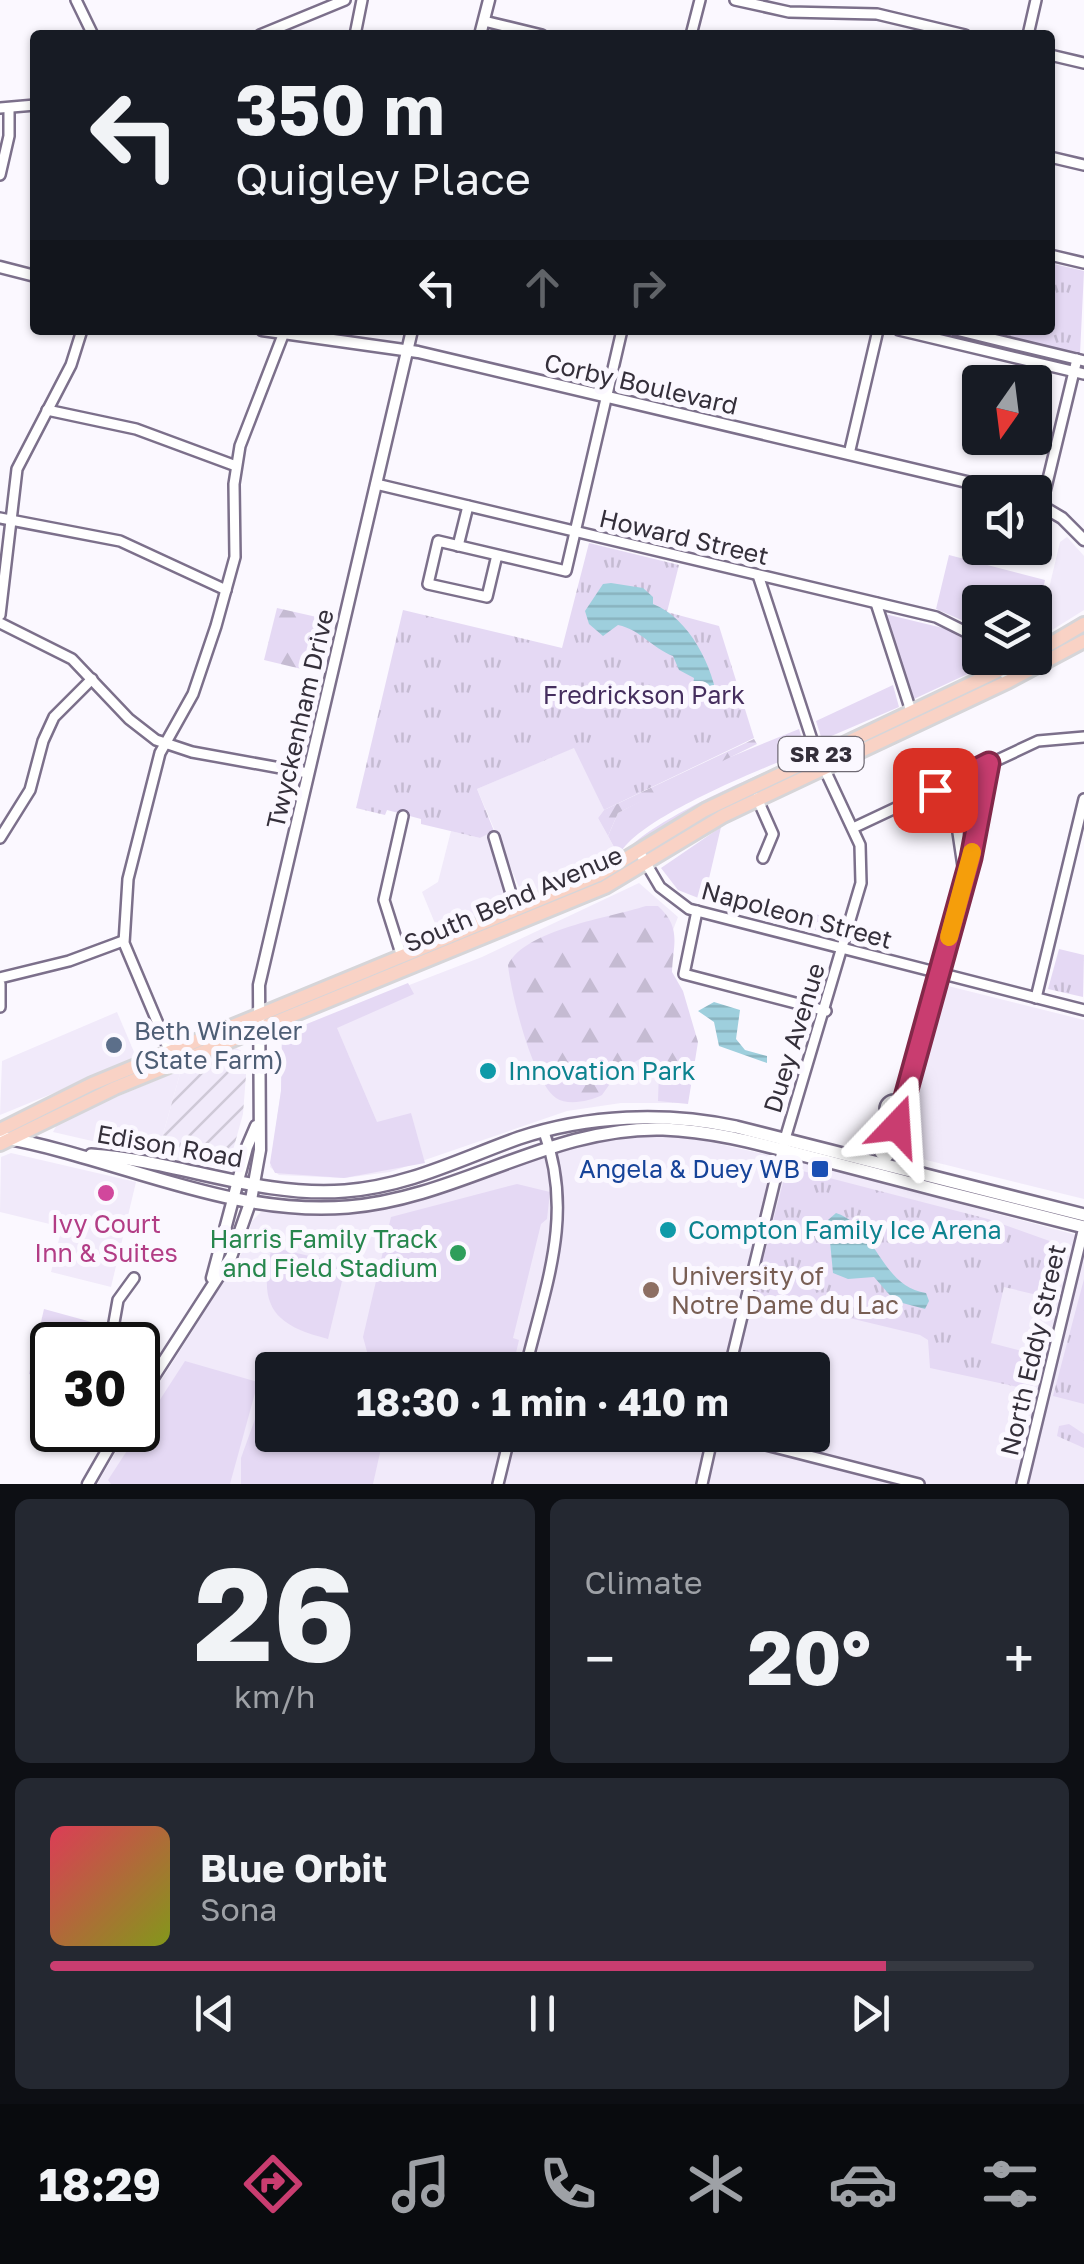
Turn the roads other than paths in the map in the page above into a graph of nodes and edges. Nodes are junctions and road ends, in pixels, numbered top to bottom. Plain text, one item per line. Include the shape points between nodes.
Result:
1 (76, 0) edge
2 (345, 0) edge
3 (362, 0) edge
4 (489, 0) edge
5 (700, 0) edge
6 (735, 0) edge
7 (888, 0) edge
8 (1036, 0) edge
9 (884, 15) junction
10 (484, 21) junction
11 (91, 30) edge
12 (272, 30) edge
13 (356, 30) edge
14 (481, 30) edge
15 (521, 30) edge
16 (692, 30) edge
17 (938, 30) edge
18 (1029, 30) edge
19 (1055, 56) edge
20 (1084, 64) edge
21 (30, 105) edge
22 (4, 108) edge
23 (1055, 158) edge
24 (1084, 165) edge
25 (0, 174) edge
26 (1055, 256) edge
27 (1084, 263) edge
28 (0, 267) edge
29 (30, 275) edge
30 (80, 335) edge
31 (284, 335) edge
32 (306, 335) edge
33 (411, 335) edge
34 (621, 335) edge
35 (877, 335) edge
36 (920, 335) edge
37 (977, 335) edge
38 (408, 350) junction
39 (1080, 360) edge
40 (1079, 373) edge
41 (605, 396) junction
42 (47, 410) junction
43 (848, 454) junction
44 (236, 466) junction
45 (1047, 475) edge
46 (962, 481) edge
47 (376, 484) junction
48 (468, 506) junction
49 (1052, 514) edge
50 (5, 519) edge
51 (575, 531) junction
52 (1084, 540) edge
53 (458, 546) junction
54 (496, 555) junction
55 (758, 576) junction
56 (226, 590) junction
57 (876, 603) junction
58 (0, 615) edge
59 (0, 623) edge
60 (1084, 624) edge
61 (962, 628) edge
62 (1084, 641) edge
63 (1052, 643) edge
64 (1052, 652) edge
65 (989, 675) edge
66 (990, 675) edge
67 (92, 679) junction
68 (911, 712) junction
69 (1084, 737) edge
70 (165, 744) junction
71 (821, 762) junction
72 (989, 763) junction
73 (308, 773) junction
74 (942, 786) junction
75 (755, 793) junction
76 (1084, 799) edge
77 (403, 816) dead end
78 (853, 828) junction
79 (494, 837) dead end
80 (0, 838) edge
81 (762, 858) dead end
82 (644, 859) junction
83 (965, 876) junction
84 (696, 911) junction
85 (519, 917) junction
86 (123, 941) junction
87 (842, 948) junction
88 (405, 964) junction
89 (938, 972) junction
90 (0, 981) edge
91 (1036, 998) junction
92 (0, 1007) edge
93 (1084, 1010) edge
94 (826, 1011) junction
95 (259, 1023) junction
96 (170, 1052) junction
97 (47, 1119) junction
98 (259, 1122) junction
99 (544, 1132) junction
100 (2, 1137) edge
101 (548, 1145) junction
102 (784, 1145) junction
103 (58, 1149) junction
104 (76, 1154) junction
105 (883, 1160) junction
106 (238, 1181) junction
107 (255, 1184) junction
108 (234, 1196) junction
109 (251, 1200) junction
110 (1084, 1214) edge
111 (1084, 1227) edge
112 (134, 1278) dead end
113 (211, 1284) junction
114 (114, 1322) edge
115 (529, 1352) edge
116 (733, 1352) edge
117 (160, 1365) edge
118 (106, 1452) edge
119 (506, 1452) edge
120 (709, 1452) edge
121 (794, 1452) edge
122 (88, 1484) edge
123 (498, 1484) edge
124 (702, 1484) edge
125 (919, 1484) edge
126 (1022, 1484) edge

1 - 11 street
2 - 12 street
3 - 13 street
4 - 10 street
5 - 16 street
6 - 9 street via 789,12
7 - 9 street
8 - 18 street
9 - 17 street
10 - 14 street
10 - 15 street
19 - 20 street
21 - 22 street
22 - 25 street via 9,136
23 - 24 street
26 - 27 street
28 - 29 street
30 - 42 street
31 - 44 street
32 - 38 street, Corby Boulevard
33 - 38 street, Twyckenham Drive
34 - 41 street
35 - 43 street
36 - 40 street
37 - 39 street
38 - 41 street, Corby Boulevard
38 - 47 street, Twyckenham Drive
39 - 40 street
40 - 45 street
41 - 43 street, Corby Boulevard
41 - 51 street
42 - 44 street via 136,429
42 - 50 street via 21,456
43 - 46 street, Corby Boulevard
44 - 56 street via 236,545
47 - 48 street, Howard Street
47 - 73 street, Twyckenham Drive
48 - 51 street, Howard Street
48 - 53 street
49 - 52 street
50 - 56 street via 120,541
50 - 58 street
51 - 54 street via 566,571
51 - 55 street, Howard Street
53 - 54 street
53 - 54 street via 438,541 428,584 487,598
55 - 57 street, Howard Street
55 - 71 street, Duey Avenue
56 - 70 street via 198,682
57 - 61 street, Howard Street
57 - 68 street
59 - 67 street via 58,650
60 - 63 main road
62 - 64 main road, South Bend Avenue / SR 23
65 - 68 main road, South Bend Avenue / SR 23
66 - 71 main road, South Bend Avenue / SR 23
67 - 70 street via 129,719
67 - 80 street via 54,718 30,790
68 - 71 main road, South Bend Avenue / SR 23
69 - 72 street via 1046,738
70 - 73 street
70 - 86 street via 136,835
71 - 75 main road, South Bend Avenue / SR 23
71 - 78 street, Duey Avenue
72 - 74 street
72 - 83 street
73 - 95 street, Twyckenham Drive via 264,958
74 - 78 street
74 - 83 street
75 - 81 street via 773,834
75 - 82 main road, South Bend Avenue / SR 23 via 705,810
76 - 91 street
77 - 88 street via 384,900
78 - 87 street, Duey Avenue via 864,868
79 - 85 street
82 - 84 street, Napoleon Street via 666,894
82 - 85 main road, South Bend Avenue / SR 23
83 - 89 street
84 - 87 street, Napoleon Street
84 - 94 street via 684,974
85 - 88 main road, South Bend Avenue / SR 23
86 - 90 street
86 - 96 street
87 - 89 street, Napoleon Street
87 - 94 street, Duey Avenue
88 - 95 main road, South Bend Avenue / SR 23
89 - 91 street, Napoleon Street
89 - 105 street via 912,1082
90 - 92 street
91 - 93 street, Napoleon Street
94 - 102 street, Duey Avenue
95 - 96 main road, South Bend Avenue / SR 23
95 - 97 main road, South Bend Avenue / SR 23
95 - 98 street, Twyckenham Drive
96 - 100 main road, South Bend Avenue / SR 23
97 - 100 main road, South Bend Avenue / SR 23
97 - 103 main road via 44,1133
98 - 106 street, Twyckenham Drive
98 - 107 street, Twyckenham Drive
99 - 101 street
99 - 102 main road, Edison Road via 663,1117 718,1123
99 - 107 main road, Edison Road via 387,1185 318,1192
100 - 103 main road, Edison Road
101 - 102 main road, Edison Road via 598,1132 666,1129
101 - 109 main road, Edison Road via 400,1200 332,1208
101 - 115 street via 561,1207
102 - 105 main road
102 - 111 main road
102 - 116 street, Duey Avenue
103 - 104 main road, Edison Road
104 - 106 main road, Edison Road
104 - 108 main road, Edison Road
105 - 110 main road
106 - 107 main road, Edison Road
106 - 108 street, Twyckenham Drive
107 - 109 street, Twyckenham Drive
108 - 109 main road, Edison Road
108 - 113 street, Twyckenham Drive
109 - 113 street, Twyckenham Drive via 230,1257
111 - 126 street, North Eddy Street
112 - 114 street via 118,1300
113 - 117 street, Twyckenham Drive
118 - 122 street
119 - 123 street
120 - 124 street
121 - 125 street

